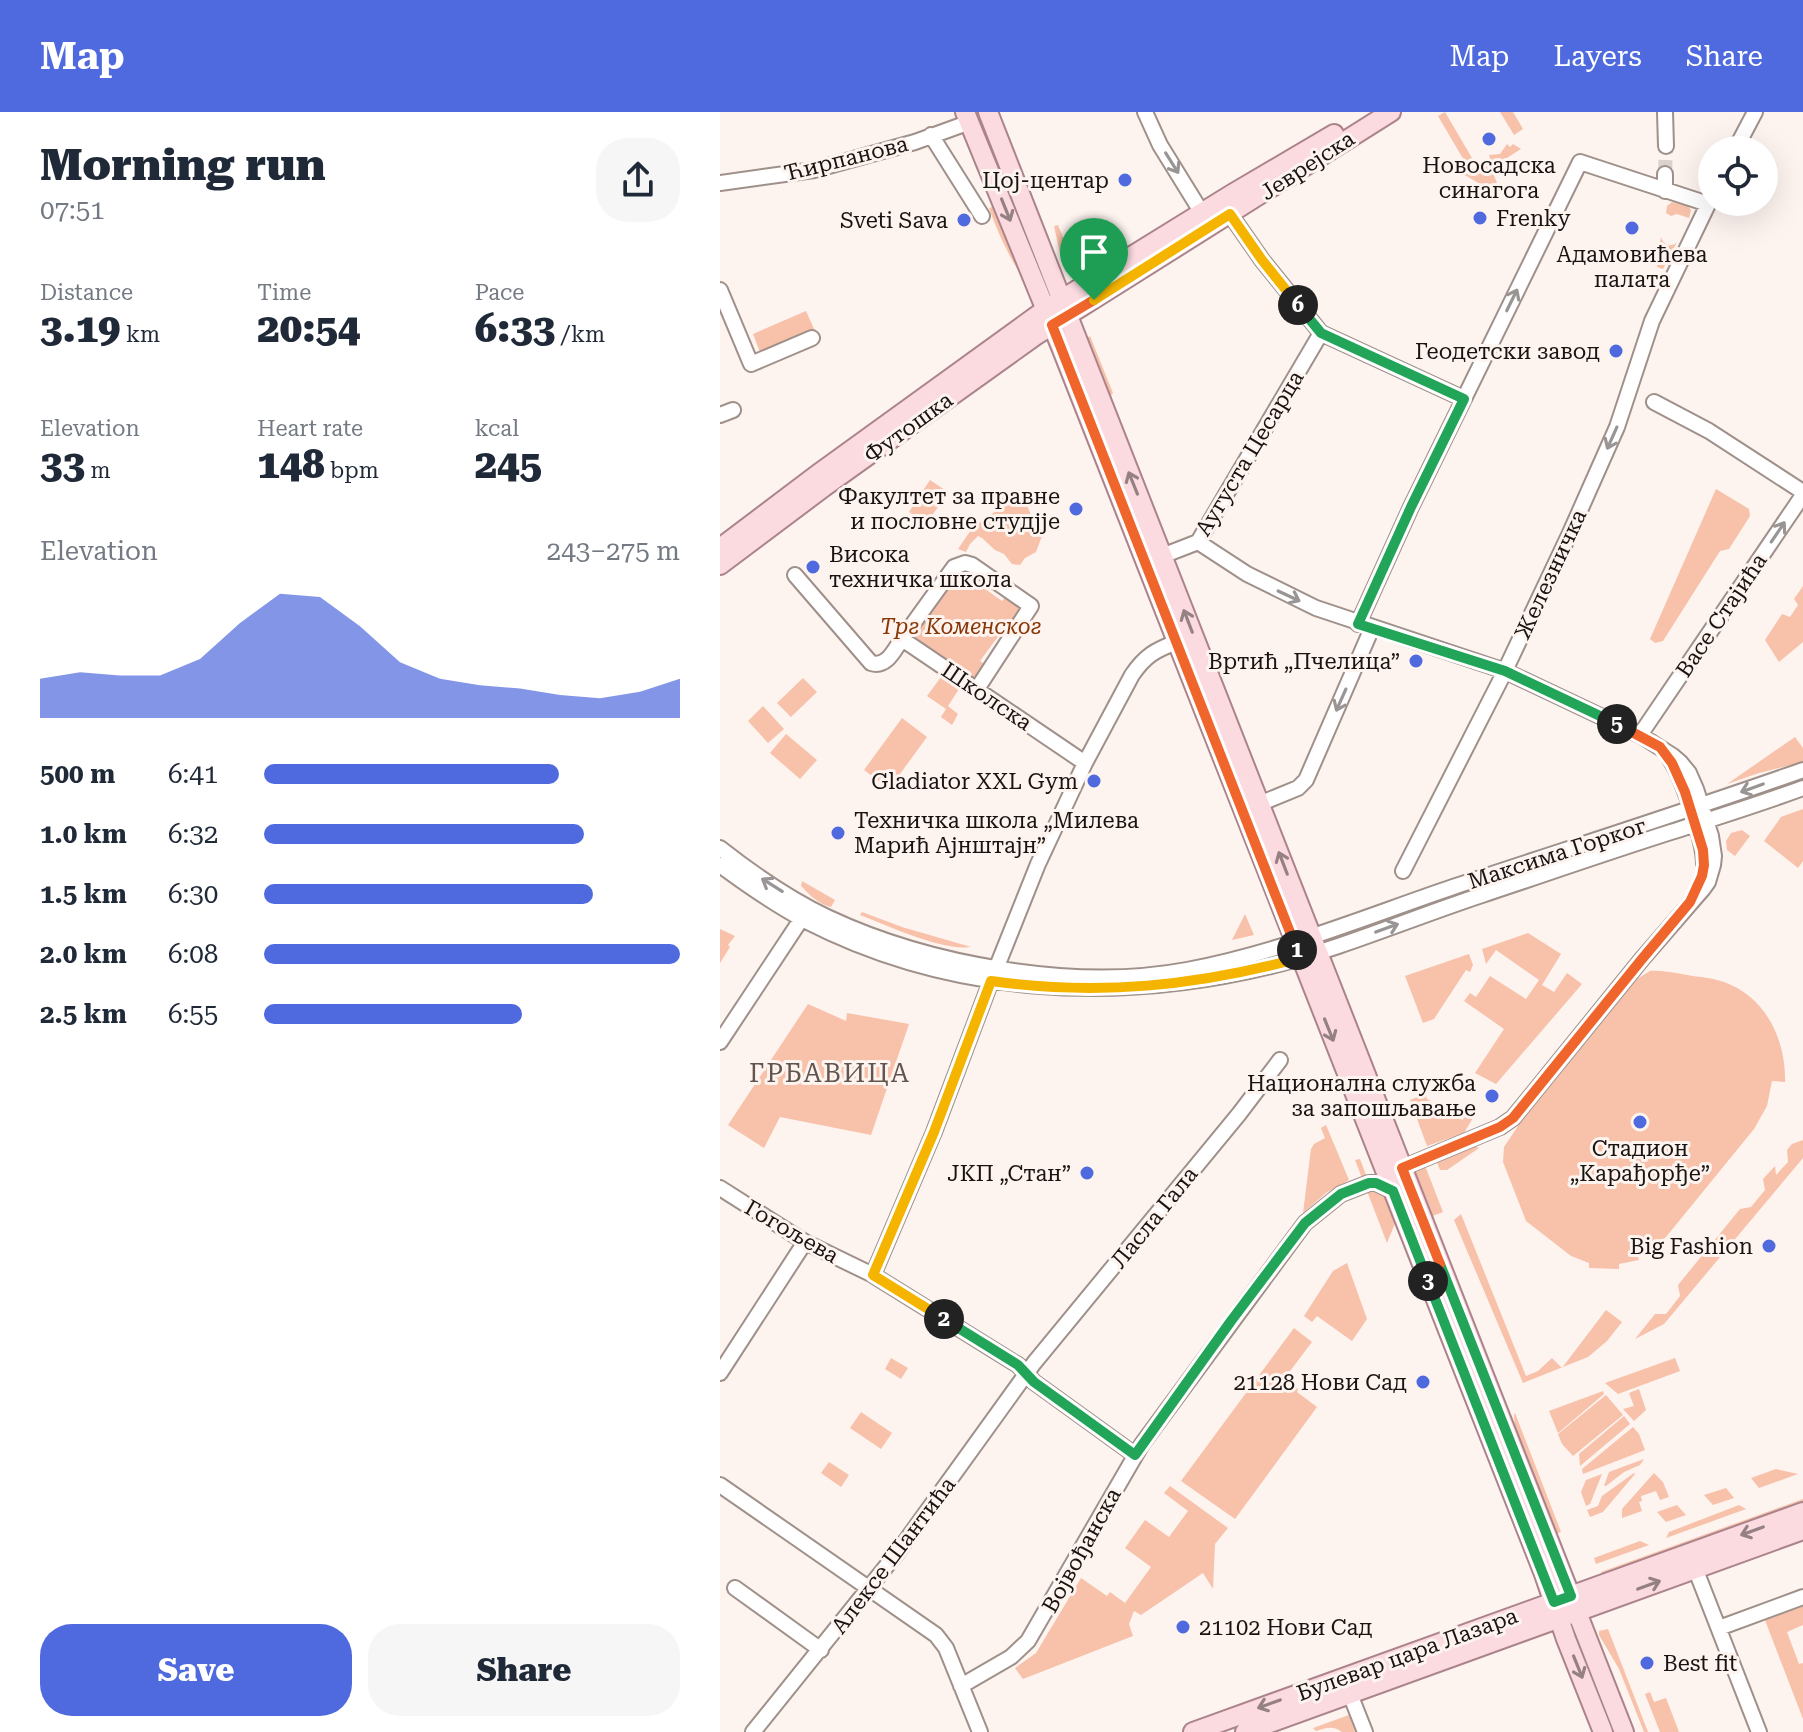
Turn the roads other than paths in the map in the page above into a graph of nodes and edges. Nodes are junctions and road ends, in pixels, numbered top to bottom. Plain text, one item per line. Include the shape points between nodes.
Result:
1 (988, 112) edge
2 (1145, 112) edge
3 (1371, 112) edge
4 (1391, 112) edge
5 (1665, 112) edge
6 (1755, 112) edge
7 (968, 117) edge
8 (931, 135) junction
9 (1742, 136) edge
10 (1666, 146) tunnel mouth
11 (1665, 174) tunnel mouth
12 (720, 183) edge
13 (1665, 191) junction
14 (1698, 198) edge
15 (1202, 213) junction
16 (1230, 214) junction
17 (982, 216) dead end
18 (1702, 216) edge
19 (720, 290) edge
20 (1056, 312) junction
21 (726, 323) edge
22 (1321, 333) junction
23 (812, 338) dead end
24 (1642, 396) junction
25 (1464, 399) junction
26 (1803, 493) edge
27 (1198, 542) junction
28 (720, 548) edge
29 (1162, 556) junction
30 (720, 565) edge
31 (795, 575) dead end
32 (1365, 626) junction
33 (902, 639) junction
34 (1177, 642) junction
35 (1505, 671) junction
36 (977, 689) junction
37 (1640, 735) junction
38 (1085, 763) junction
39 (1803, 770) edge
40 (1803, 788) edge
41 (1259, 804) junction
42 (1695, 807) junction
43 (1701, 823) junction
44 (720, 848) edge
45 (720, 865) edge
46 (1403, 871) dead end
47 (806, 914) junction
48 (1306, 947) junction
49 (994, 975) junction
50 (720, 1042) edge
51 (1280, 1060) dead end
52 (1379, 1158) junction
53 (1402, 1168) junction
54 (1369, 1183) junction
55 (720, 1188) edge
56 (1393, 1191) junction
57 (805, 1242) junction
58 (873, 1275) junction
59 (720, 1373) edge
60 (1026, 1374) junction
61 (1135, 1455) junction
62 (720, 1485) edge
63 (1803, 1512) edge
64 (1803, 1530) edge
65 (1695, 1568) junction
66 (735, 1588) dead end
67 (870, 1588) junction
68 (1803, 1597) edge
69 (1565, 1607) junction
70 (1719, 1628) junction
71 (821, 1650) junction
72 (961, 1686) junction
73 (1350, 1694) junction
74 (753, 1732) edge
75 (980, 1732) edge
76 (1193, 1732) edge
77 (1245, 1732) edge
78 (1365, 1732) edge
79 (1603, 1732) edge
80 (1624, 1732) edge
81 (1759, 1732) edge

1 - 20 main road
2 -> 15 street
3 - 15 main road, Јеврејска
4 - 16 main road, Јеврејска
5 - 10 street
6 - 9 street
7 - 8 street, Ћирпанова
7 -> 20 main road
8 - 12 street, Ћирпанова via 814,170
8 - 17 street
11 - 13 street
13 - 14 street
25 -> 13 street via 1580,162
15 - 20 main road, Јеврејска via 1099,278
16 - 20 main road, Јеврејска via 1104,294
16 - 22 street
18 - 24 street, Железничка via 1656,312
19 - 21 street
20 - 28 main road, Футошка via 818,474
29 -> 20 main road
20 - 30 main road, Футошка
20 - 34 main road
21 - 23 street via 751,364
22 - 25 street
22 - 27 street, Аугуста Цесарца
24 - 26 street, Васе Стајића via 1709,431
24 -> 35 street, Железничка via 1617,427
25 - 32 street via 1411,507
37 -> 26 street, Васе Стајића
27 - 29 street, Аугуста Цесарца
27 -> 32 street via 1286,595
41 -> 29 main road
31 - 33 street via 871,663 884,662
32 - 35 street
32 -> 41 street via 1306,780
33 - 36 street, Школска
33 - 36 street via 954,567 972,565 1031,606
34 - 38 street via 1140,663
34 - 48 main road
35 - 37 street
35 - 46 street, Железничка
36 - 38 street, Школска
37 - 42 street via 1685,768 1696,789
38 - 49 street
39 -> 42 street, Максима Горког
40 - 43 street, Максима Горког
48 -> 41 main road
42 - 43 street
42 - 48 street, Максима Горког
48 -> 43 street, Максима Горког via 1341,946
43 - 53 street via 1704,865 1690,902 1513,1118
47 -> 44 street
45 - 47 street via 745,884
47 - 49 street via 846,939 885,954
47 - 50 street
48 - 49 street via 1213,979 1156,986 1066,988
48 -> 52 main road
48 - 53 main road
49 - 58 street
51 - 60 street, Ласла Гала
52 - 54 street
52 - 56 main road
53 - 69 main road
54 - 56 street
54 - 61 street, Војвођанска via 1341,1194 1305,1223
55 - 57 street, Гогољева
56 - 69 main road
57 - 58 street, Гогољева
57 - 59 street
58 - 60 street, Гогољева
60 - 61 street, Гогољева
60 - 67 street, Алексе Шантића
61 - 72 street, Војвођанска via 1028,1641
62 - 67 street
63 -> 69 main road, Булевар цара Лазара
64 - 65 main road, Булевар цара Лазара
69 -> 65 main road, Булевар цара Лазара
65 - 70 street
66 - 71 street
67 - 71 street, Алексе Шантића
67 - 72 street via 940,1639
68 - 70 street
69 - 73 main road, Булевар цара Лазара
69 -> 76 main road, Булевар цара Лазара
69 -> 79 main road
69 - 80 main road
70 - 81 street
71 - 74 street, Алексе Шантића
72 - 75 street
73 - 77 main road, Булевар цара Лазара
73 - 78 street

